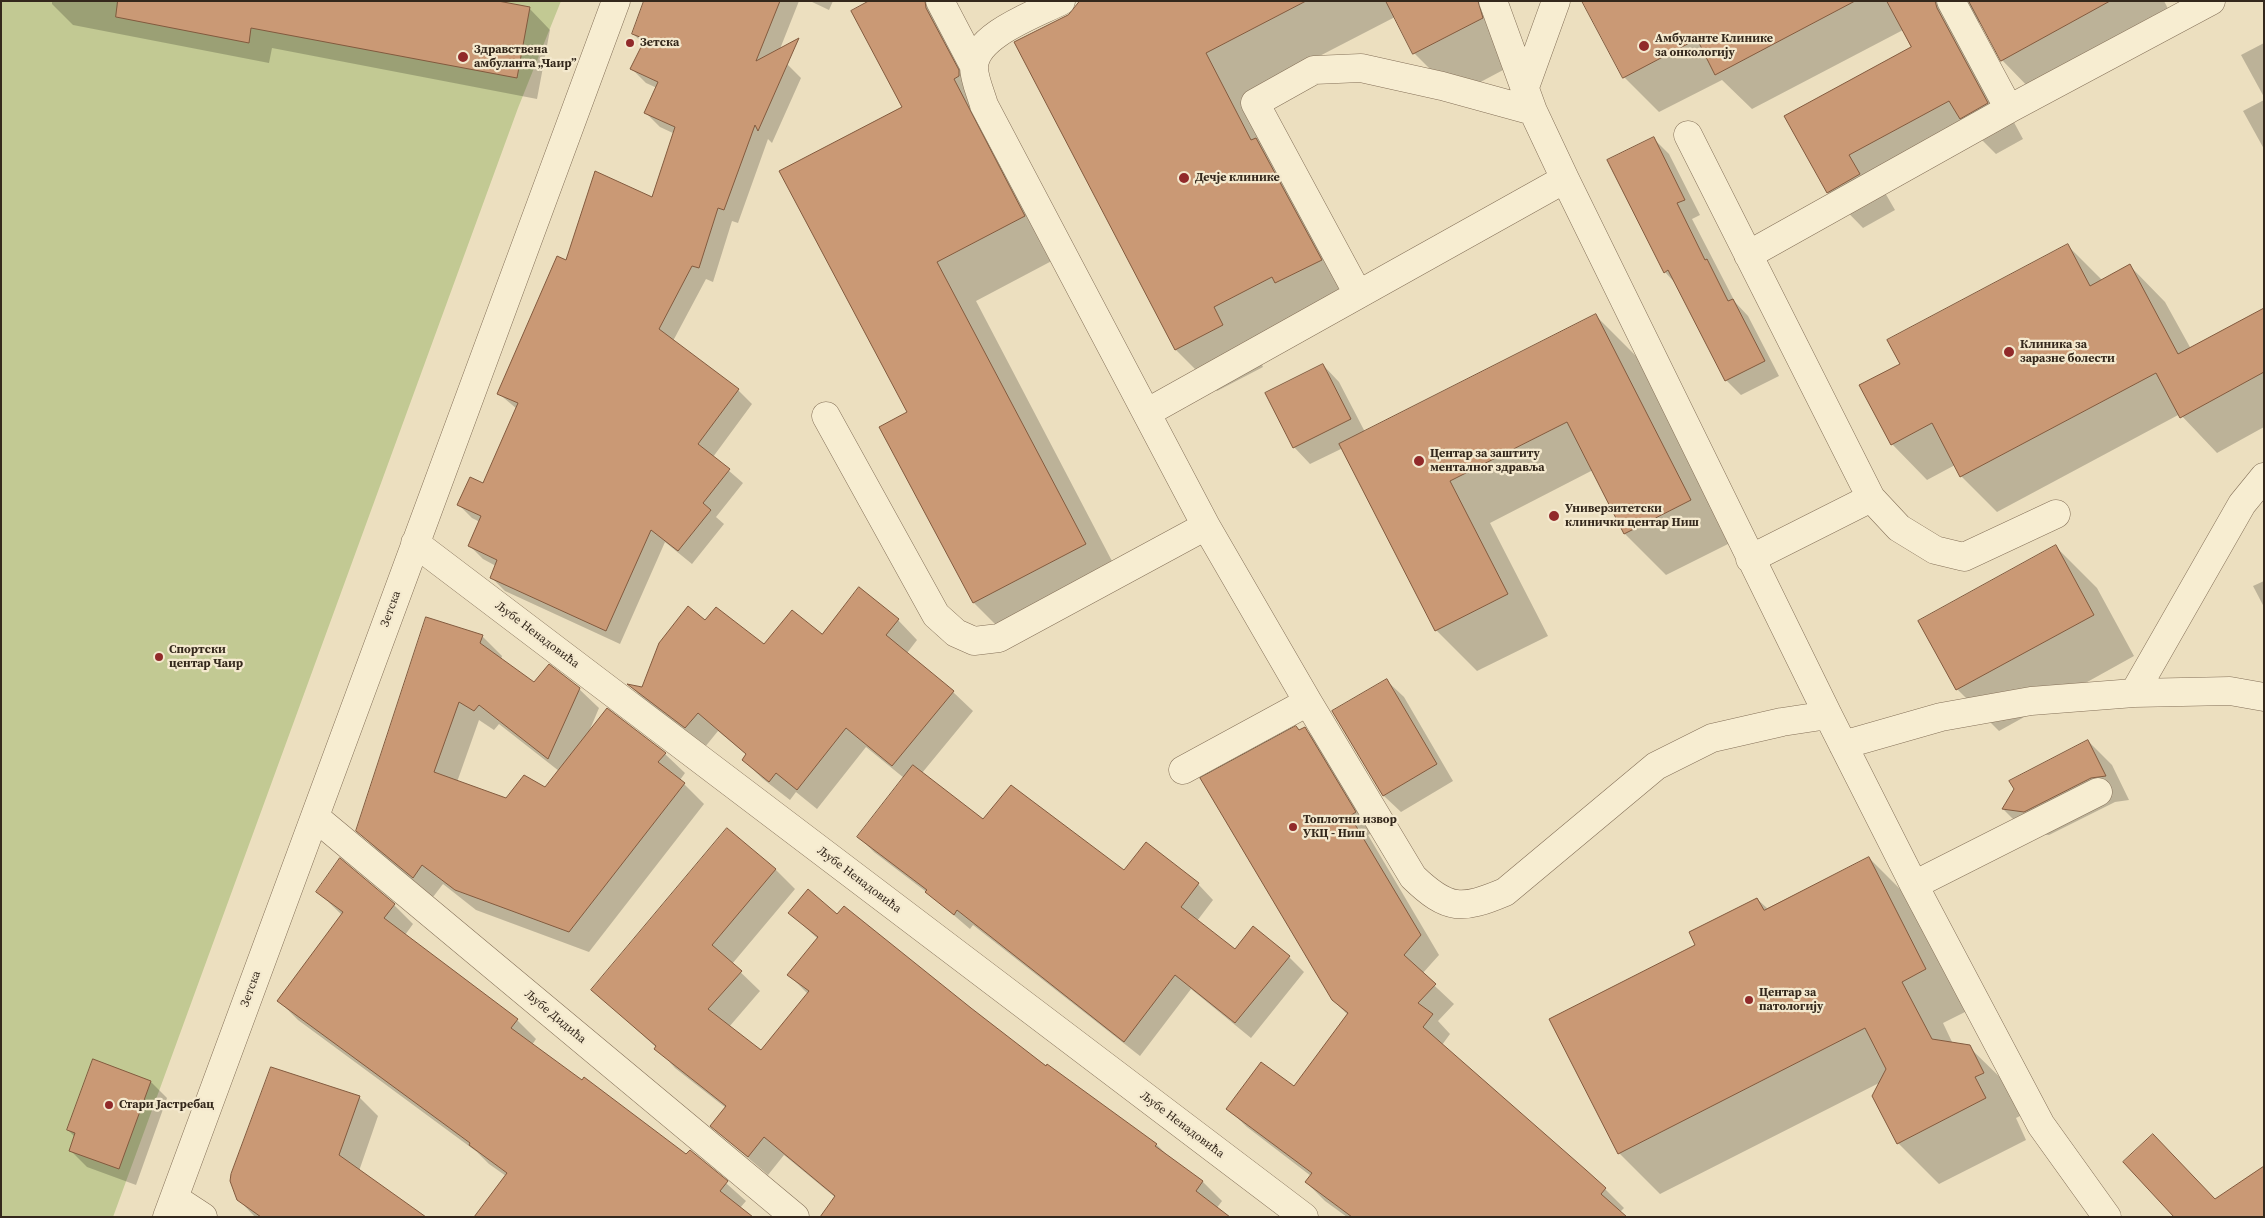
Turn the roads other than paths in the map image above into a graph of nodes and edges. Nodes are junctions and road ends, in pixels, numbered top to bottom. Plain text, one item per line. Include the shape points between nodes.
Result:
1 (616, 1) edge
2 (940, 1) edge
3 (1061, 1) edge
4 (1493, 1) edge
5 (1556, 1) edge
6 (1951, 1) edge
7 (2212, 1) edge
8 (974, 66) junction
9 (1529, 99) junction
10 (2009, 109) junction
11 (1688, 135) dead end
12 (1565, 179) junction
13 (1748, 255) junction
14 (1358, 294) junction
15 (1148, 412) junction
16 (826, 416) dead end
17 (2264, 477) edge
18 (1871, 498) junction
19 (2056, 514) dead end
20 (1206, 526) junction
21 (415, 543) junction
22 (1750, 560) junction
23 (2134, 694) junction
24 (2264, 697) edge
25 (1308, 702) junction
26 (1828, 715) junction
27 (1843, 745) junction
28 (1183, 770) dead end
29 (2098, 792) dead end
30 (315, 817) junction
31 (1914, 885) junction
32 (171, 1208) edge
33 (203, 1217) edge
34 (795, 1217) edge
35 (1304, 1217) edge
36 (2107, 1217) edge

1 - 21 street, Зетска
2 - 8 street
3 - 8 street via 995,34 983,46
4 - 9 street
5 - 9 street
6 - 10 street
7 - 10 street
8 - 15 street via 984,105
9 - 12 street
9 - 14 street via 1442,86 1361,68 1314,70 1254,103
10 - 13 street
11 - 13 street
12 - 14 street
12 - 22 street
13 - 18 street
14 - 15 street
15 - 20 street
16 - 20 street via 936,614 956,633 974,641 999,638
17 - 23 street via 2242,504
18 - 19 street via 1899,528 1934,550 1964,557
18 - 22 street
20 - 25 street
21 - 30 street, Зетска
21 - 35 street, Љубе Ненадовића
22 - 26 street
23 - 24 street via 2230,691
23 - 27 street via 2022,702 1941,717
25 - 26 street via 1413,877 1432,896 1455,905 1478,903 1505,892 1656,766 1712,738
25 - 28 street
26 - 27 street
27 - 31 street
29 - 31 street
30 - 32 street, Зетска
30 - 34 street, Љубе Дидића
31 - 36 street via 2042,1125
32 - 33 street

